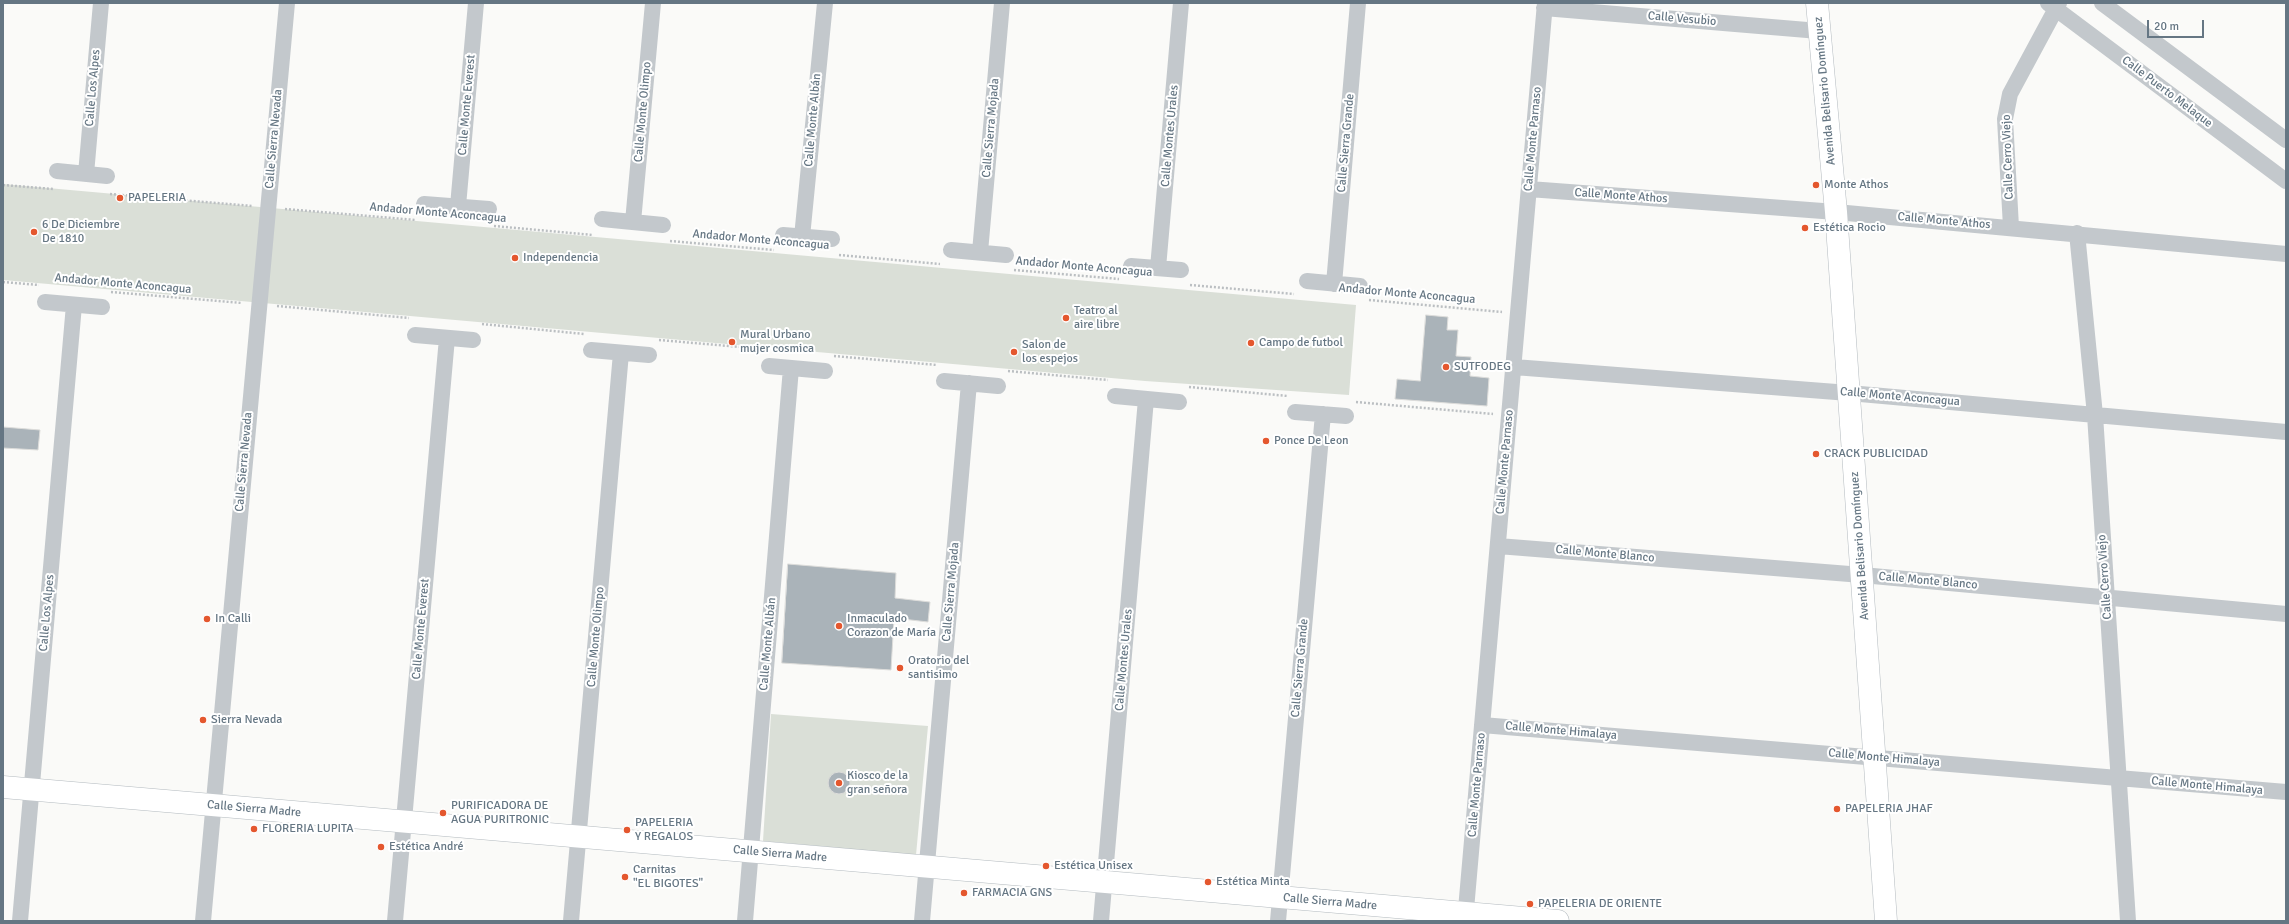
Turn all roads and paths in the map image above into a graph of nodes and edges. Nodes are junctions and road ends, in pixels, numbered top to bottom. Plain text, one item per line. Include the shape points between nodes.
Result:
1 (101, 3) edge
2 (287, 3) edge
3 (476, 3) edge
4 (653, 3) edge
5 (825, 3) edge
6 (1002, 3) edge
7 (1182, 3) edge
8 (1358, 3) edge
9 (1817, 3) edge
10 (2102, 3) edge
11 (1545, 5) edge
12 (2054, 5) edge
13 (1819, 31) junction
14 (2286, 140) edge
15 (58, 171) dead end
16 (86, 174) junction
17 (106, 176) dead end
18 (2286, 181) edge
19 (3, 185) edge
20 (58, 189) dead end
21 (1529, 189) junction
22 (104, 193) dead end
23 (424, 204) dead end
24 (458, 206) junction
25 (268, 207) junction
26 (489, 209) dead end
27 (1836, 212) junction
28 (602, 219) dead end
29 (419, 220) dead end
30 (633, 222) junction
31 (663, 225) dead end
32 (491, 226) dead end
33 (2011, 227) junction
34 (2077, 233) junction
35 (594, 235) dead end
36 (783, 235) dead end
37 (802, 237) junction
38 (666, 241) dead end
39 (832, 247) joint
40 (778, 250) dead end
41 (980, 252) junction
42 (2286, 254) edge
43 (948, 257) joint
44 (1007, 262) joint
45 (1131, 266) dead end
46 (1158, 268) junction
47 (1182, 277) joint
48 (1120, 279) dead end
49 (1307, 281) dead end
50 (3, 282) edge
51 (1334, 284) junction
52 (42, 286) dead end
53 (104, 291) dead end
54 (1363, 293) joint
55 (1295, 294) dead end
56 (44, 302) dead end
57 (74, 305) junction
58 (258, 305) junction
59 (102, 308) dead end
60 (1518, 313) junction
61 (417, 319) dead end
62 (481, 324) dead end
63 (592, 334) dead end
64 (415, 335) dead end
65 (447, 338) junction
66 (473, 340) dead end
67 (656, 340) dead end
68 (591, 350) dead end
69 (767, 350) dead end
70 (622, 353) junction
71 (649, 355) dead end
72 (831, 355) dead end
73 (942, 365) dead end
74 (769, 366) dead end
75 (1514, 367) junction
76 (791, 368) junction
77 (825, 371) dead end
78 (1006, 371) dead end
79 (1109, 380) dead end
80 (944, 381) dead end
81 (969, 384) junction
82 (998, 386) dead end
83 (1849, 393) junction
84 (1180, 394) joint
85 (1115, 396) dead end
86 (1292, 396) dead end
87 (1146, 399) junction
88 (1346, 409) joint
89 (1295, 412) dead end
90 (1323, 414) junction
91 (1509, 415) junction
92 (2095, 415) junction
93 (2286, 432) edge
94 (1498, 546) junction
95 (1862, 575) junction
96 (2107, 598) junction
97 (2286, 614) edge
98 (1482, 725) junction
99 (1875, 758) junction
100 (2119, 778) junction
101 (3, 787) edge
102 (31, 790) junction
103 (2286, 792) edge
104 (212, 805) junction
105 (404, 822) junction
106 (578, 836) junction
107 (750, 851) junction
108 (926, 867) junction
109 (1104, 882) junction
110 (1280, 897) junction
111 (1466, 917) edge
112 (20, 921) edge
113 (203, 921) edge
114 (395, 921) edge
115 (571, 921) edge
116 (745, 921) edge
117 (922, 921) edge
118 (1101, 921) edge
119 (1278, 921) edge
120 (1558, 921) edge
121 (1886, 921) edge
122 (2128, 921) edge

1 - 16 street, Calle Los Alpes
2 - 25 street, Calle Sierra Nevada
3 - 24 street, Calle Monte Everest
4 - 30 street, Calle Monte Olimpo
5 - 37 street, Calle Monte Albán
6 - 41 street, Calle Sierra Mojada
7 - 46 street, Calle Montes Urales
8 - 51 street, Calle Sierra Grande
9 - 13 street, Avenida Belisario Domínguez
10 - 14 street
11 - 13 street, Calle Vesubio
11 - 21 street, Calle Monte Parnaso
12 - 18 street, Calle Puerto Melaque
12 - 33 street, Calle Cerro Viejo via 2007,105 2005,119
13 - 27 street, Avenida Belisario Domínguez
15 - 16 street
16 - 17 street
19 - 20 path
21 - 27 street, Calle Monte Athos
21 - 60 street, Calle Monte Parnaso
22 - 25 path, Andador Monte Aconcagua
23 - 24 street
24 - 26 street
25 - 29 path, Andador Monte Aconcagua
25 - 58 street, Calle Sierra Nevada
27 - 33 street, Calle Monte Athos
27 - 83 street, Avenida Belisario Domínguez
28 - 30 street
30 - 31 street
32 - 35 path, Andador Monte Aconcagua
33 - 34 street, Calle Monte Athos
34 - 42 street, Calle Monte Athos
34 - 92 street, Calle Cerro Viejo
36 - 37 street
37 - 39 street
38 - 40 path, Andador Monte Aconcagua
39 - 43 path, Andador Monte Aconcagua
41 - 43 street
41 - 44 street
44 - 48 path, Andador Monte Aconcagua
45 - 46 street
46 - 47 street
47 - 55 path
49 - 51 street
50 - 52 path, Andador Monte Aconcagua
51 - 54 street
53 - 58 path, Andador Monte Aconcagua
54 - 60 path, Andador Monte Aconcagua
56 - 57 street
57 - 59 street
57 - 102 street, Calle Los Alpes
58 - 61 path, Andador Monte Aconcagua
58 - 104 street, Calle Sierra Nevada
60 - 75 street, Calle Monte Parnaso
62 - 63 path
64 - 65 street
65 - 66 street
65 - 105 street, Calle Monte Everest
67 - 69 path
68 - 70 street
70 - 71 street
70 - 106 street, Calle Monte Olimpo
72 - 73 path
74 - 76 street
75 - 83 street, Calle Monte Aconcagua
75 - 91 street, Calle Monte Parnaso
76 - 77 street
76 - 107 street, Calle Monte Albán
78 - 79 path
80 - 81 street
81 - 82 street
81 - 108 street, Calle Sierra Mojada
83 - 92 street, Calle Monte Aconcagua
83 - 95 street, Avenida Belisario Domínguez
84 - 86 path
84 - 87 street
85 - 87 street
87 - 109 street, Calle Montes Urales
88 - 90 street
88 - 91 path
89 - 90 street
90 - 110 street, Calle Sierra Grande
91 - 94 street, Calle Monte Parnaso
92 - 93 street, Calle Monte Aconcagua
92 - 96 street, Calle Cerro Viejo
94 - 95 street, Calle Monte Blanco
94 - 98 street, Calle Monte Parnaso
95 - 96 street, Calle Monte Blanco
95 - 99 street, Avenida Belisario Domínguez
96 - 97 street, Calle Monte Blanco
96 - 100 street, Calle Cerro Viejo
98 - 99 street, Calle Monte Himalaya
98 - 111 street, Calle Monte Parnaso
99 - 100 street, Calle Monte Himalaya
99 - 121 street, Avenida Belisario Domínguez
100 - 103 street, Calle Monte Himalaya
100 - 122 street, Calle Cerro Viejo
101 - 102 street, Calle Sierra Madre
102 - 104 street, Calle Sierra Madre
102 - 112 street, Calle Los Alpes
104 - 105 street, Calle Sierra Madre
104 - 113 street, Calle Sierra Nevada
105 - 106 street, Calle Sierra Madre
105 - 114 street, Calle Monte Everest
106 - 107 street, Calle Sierra Madre
106 - 115 street, Calle Monte Olimpo
107 - 108 street, Calle Sierra Madre
107 - 116 street, Calle Monte Albán
108 - 109 street, Calle Sierra Madre
108 - 117 street, Calle Sierra Mojada
109 - 110 street, Calle Sierra Madre
109 - 118 street, Calle Montes Urales
110 - 111 street, Calle Sierra Madre
110 - 119 street, Calle Sierra Grande
111 - 120 street, Calle Sierra Madre

